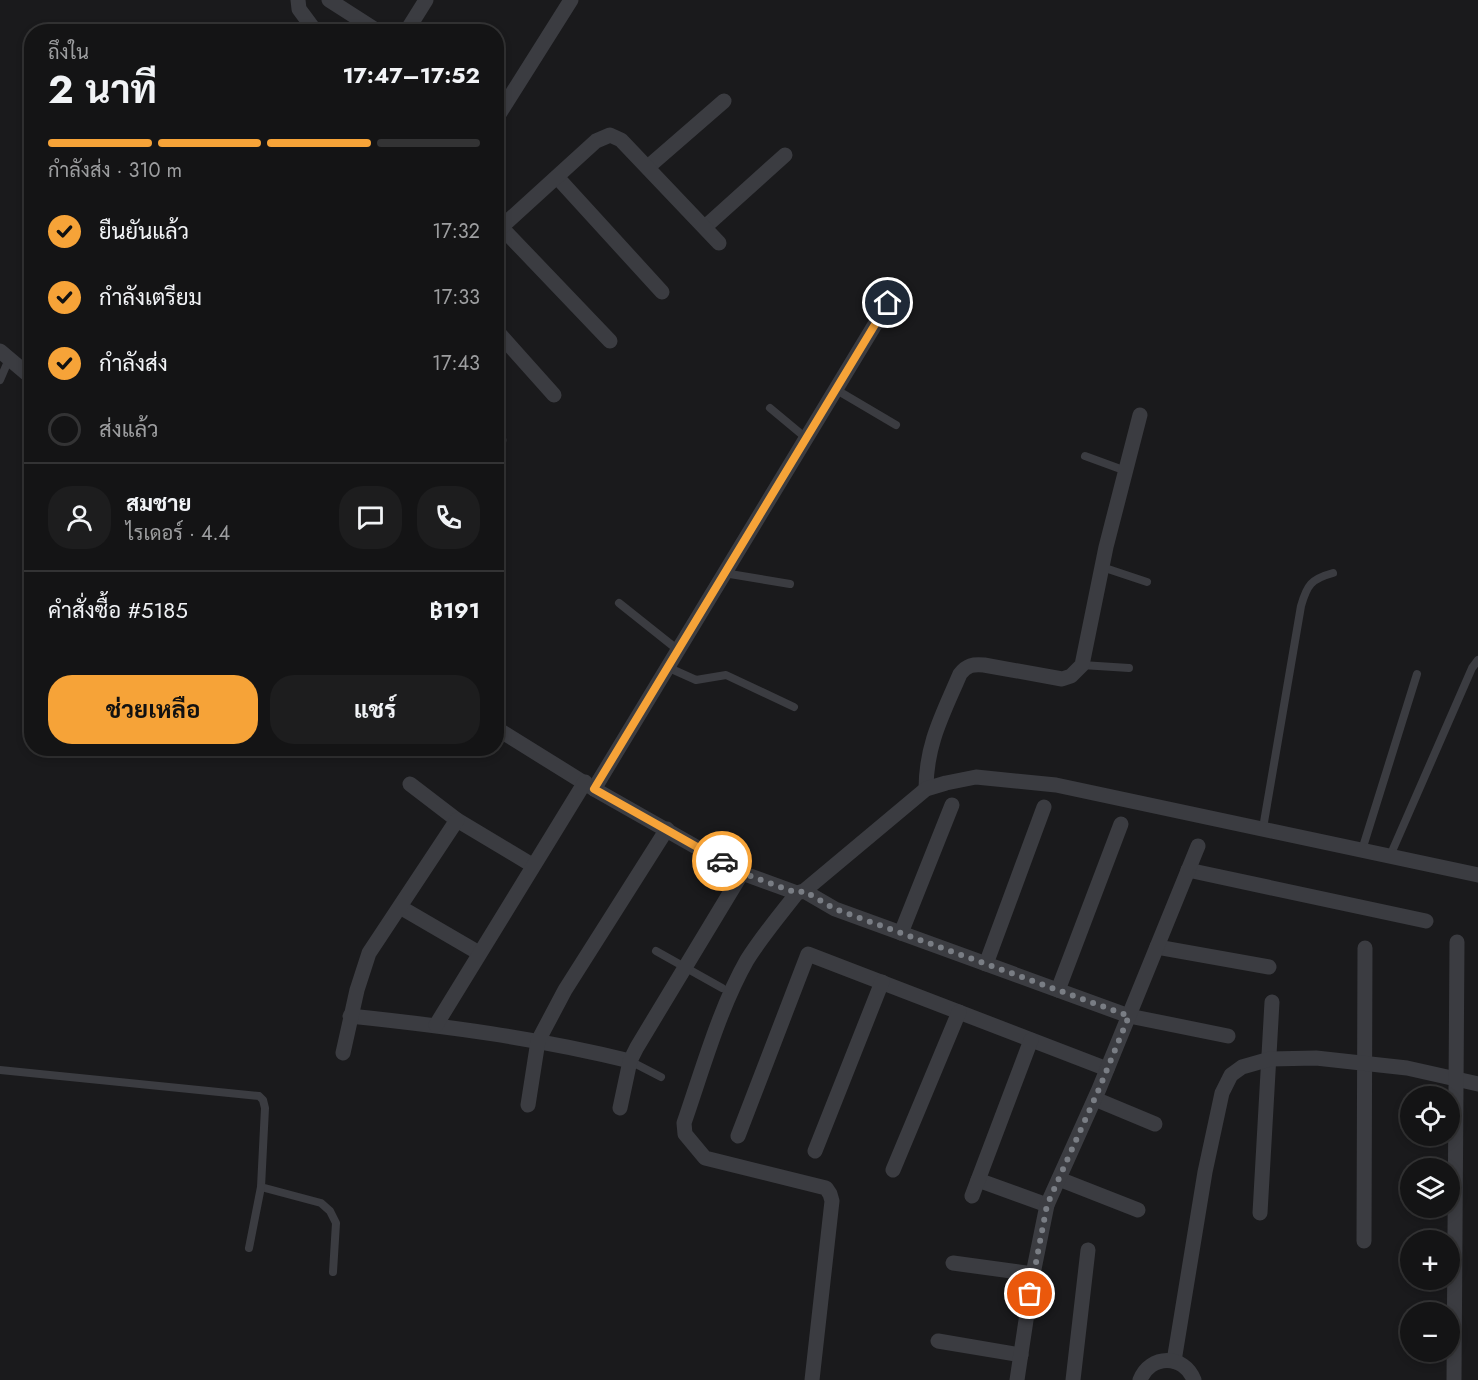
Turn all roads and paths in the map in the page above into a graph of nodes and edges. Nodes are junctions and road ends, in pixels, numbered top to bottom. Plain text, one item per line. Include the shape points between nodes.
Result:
1 (298, 0) edge
2 (328, 0) edge
3 (426, 0) edge
4 (571, 0) edge
5 (310, 24) edge
6 (366, 24) edge
7 (411, 24) edge
8 (724, 101) dead end
9 (504, 102) edge
10 (785, 155) dead end
11 (648, 168) junction
12 (557, 177) junction
13 (504, 225) edge
14 (705, 227) junction
15 (504, 235) edge
16 (719, 243) dead end
17 (662, 292) dead end
18 (888, 303) dead end
19 (504, 339) edge
20 (610, 341) dead end
21 (5, 355) edge
22 (24, 371) edge
23 (0, 380) edge
24 (835, 389) junction
25 (554, 394) dead end
26 (770, 408) dead end
27 (1140, 415) dead end
28 (896, 425) dead end
29 (806, 438) junction
30 (1084, 456) dead end
31 (1126, 471) junction
32 (1102, 567) junction
33 (724, 573) junction
34 (1333, 573) dead end
35 (1147, 582) dead end
36 (790, 584) dead end
37 (619, 603) dead end
38 (678, 650) junction
39 (1478, 660) edge
40 (1082, 665) junction
41 (667, 667) junction
42 (1129, 668) dead end
43 (1417, 674) dead end
44 (794, 707) dead end
45 (504, 733) edge
46 (410, 784) dead end
47 (589, 785) junction
48 (926, 789) junction
49 (952, 805) dead end
50 (1044, 807) dead end
51 (457, 820) junction
52 (1121, 824) dead end
53 (1263, 828) junction
54 (667, 829) junction
55 (1198, 846) dead end
56 (1362, 850) junction
57 (1390, 856) junction
58 (532, 864) junction
59 (1188, 870) junction
60 (742, 873) junction
61 (1478, 875) edge
62 (801, 892) junction
63 (400, 908) junction
64 (1426, 921) dead end
65 (901, 933) junction
66 (1457, 942) dead end
67 (1157, 947) junction
68 (1365, 948) dead end
69 (656, 951) dead end
70 (479, 953) junction
71 (986, 964) junction
72 (1269, 967) dead end
73 (684, 969) junction
74 (882, 982) junction
75 (722, 988) dead end
76 (1058, 990) junction
77 (1272, 1002) dead end
78 (958, 1012) junction
79 (350, 1016) junction
80 (1129, 1016) junction
81 (436, 1025) junction
82 (1228, 1036) dead end
83 (1031, 1040) junction
84 (538, 1041) junction
85 (343, 1053) dead end
86 (1270, 1059) junction
87 (630, 1062) junction
88 (1364, 1062) junction
89 (1107, 1069) junction
90 (0, 1070) edge
91 (661, 1077) dead end
92 (1456, 1080) junction
93 (1478, 1084) edge
94 (1095, 1099) junction
95 (528, 1105) dead end
96 (620, 1108) dead end
97 (1155, 1124) dead end
98 (738, 1136) dead end
99 (815, 1151) dead end
100 (893, 1170) dead end
101 (1059, 1179) junction
102 (978, 1180) junction
103 (261, 1187) junction
104 (972, 1196) dead end
105 (1047, 1205) junction
106 (1138, 1210) dead end
107 (1260, 1212) dead end
108 (1364, 1241) dead end
109 (249, 1248) dead end
110 (1088, 1250) dead end
111 (953, 1263) dead end
112 (333, 1272) dead end
113 (1033, 1274) junction
114 (938, 1341) dead end
115 (1021, 1355) junction
116 (1174, 1361) junction
117 (812, 1380) edge
118 (1017, 1380) edge
119 (1073, 1380) edge
120 (1140, 1380) edge
121 (1194, 1380) edge
122 (1454, 1380) edge

1 - 5 street via 299,9
2 - 6 street
3 - 7 street
4 - 9 street
8 - 11 street
10 - 14 street
11 - 12 street via 621,140 610,135 596,141
11 - 14 street
12 - 13 street
12 - 17 street
14 - 16 street
15 - 20 street
18 - 24 street
19 - 25 street
21 - 22 street
21 - 23 lane
24 - 28 lane
24 - 29 street
26 - 29 lane
27 - 31 street
29 - 33 street
30 - 31 lane
31 - 32 street
32 - 35 lane
32 - 40 street
33 - 36 lane
33 - 38 street
34 - 53 lane via 1311,583 1301,606
37 - 38 lane
38 - 41 street
39 - 57 lane
40 - 42 lane
40 - 48 street via 1062,679 984,665 967,667 960,674 931,743
41 - 44 lane via 696,680 726,675
41 - 47 street
43 - 56 lane
45 - 47 street
46 - 51 street
47 - 54 street
47 - 58 street
48 - 53 street via 976,777 1056,785
48 - 62 street
49 - 65 street
50 - 71 street
51 - 58 street
51 - 63 street
52 - 76 street
53 - 56 street
54 - 60 street
54 - 84 street via 570,981
55 - 59 street
56 - 57 street
57 - 61 street
58 - 70 street
59 - 64 street
59 - 67 street
60 - 62 street
60 - 73 street
62 - 65 street
62 - 117 street via 764,935 731,992 684,1123 685,1134 705,1158 826,1188 831,1194
63 - 70 street
63 - 79 street via 369,953
65 - 71 street
66 - 92 street
67 - 72 street
67 - 80 street
68 - 88 street
69 - 73 lane
70 - 81 street
71 - 76 street
73 - 75 lane
73 - 87 street
74 - 78 street
74 - 98 street via 808,954
74 - 99 street
76 - 80 street
77 - 86 street
78 - 83 street
78 - 100 street
79 - 81 street
79 - 85 street
80 - 82 street
80 - 89 street
81 - 84 street
83 - 89 street
83 - 102 street
84 - 87 street
84 - 95 street
86 - 88 street
86 - 107 street
86 - 116 street via 1231,1075 1222,1093
87 - 91 lane
87 - 96 street
88 - 92 street
88 - 108 street
89 - 94 street
90 - 103 lane via 258,1096 265,1108
92 - 93 street
92 - 122 street
94 - 97 street
94 - 101 street
101 - 105 street
101 - 106 street
102 - 104 street
102 - 105 street
103 - 109 lane
103 - 112 lane via 321,1203 330,1211 336,1223
105 - 113 street
110 - 119 street
111 - 113 street
113 - 115 street
114 - 115 street
115 - 118 street
116 - 120 street via 1152,1364
116 - 121 street via 1188,1369

